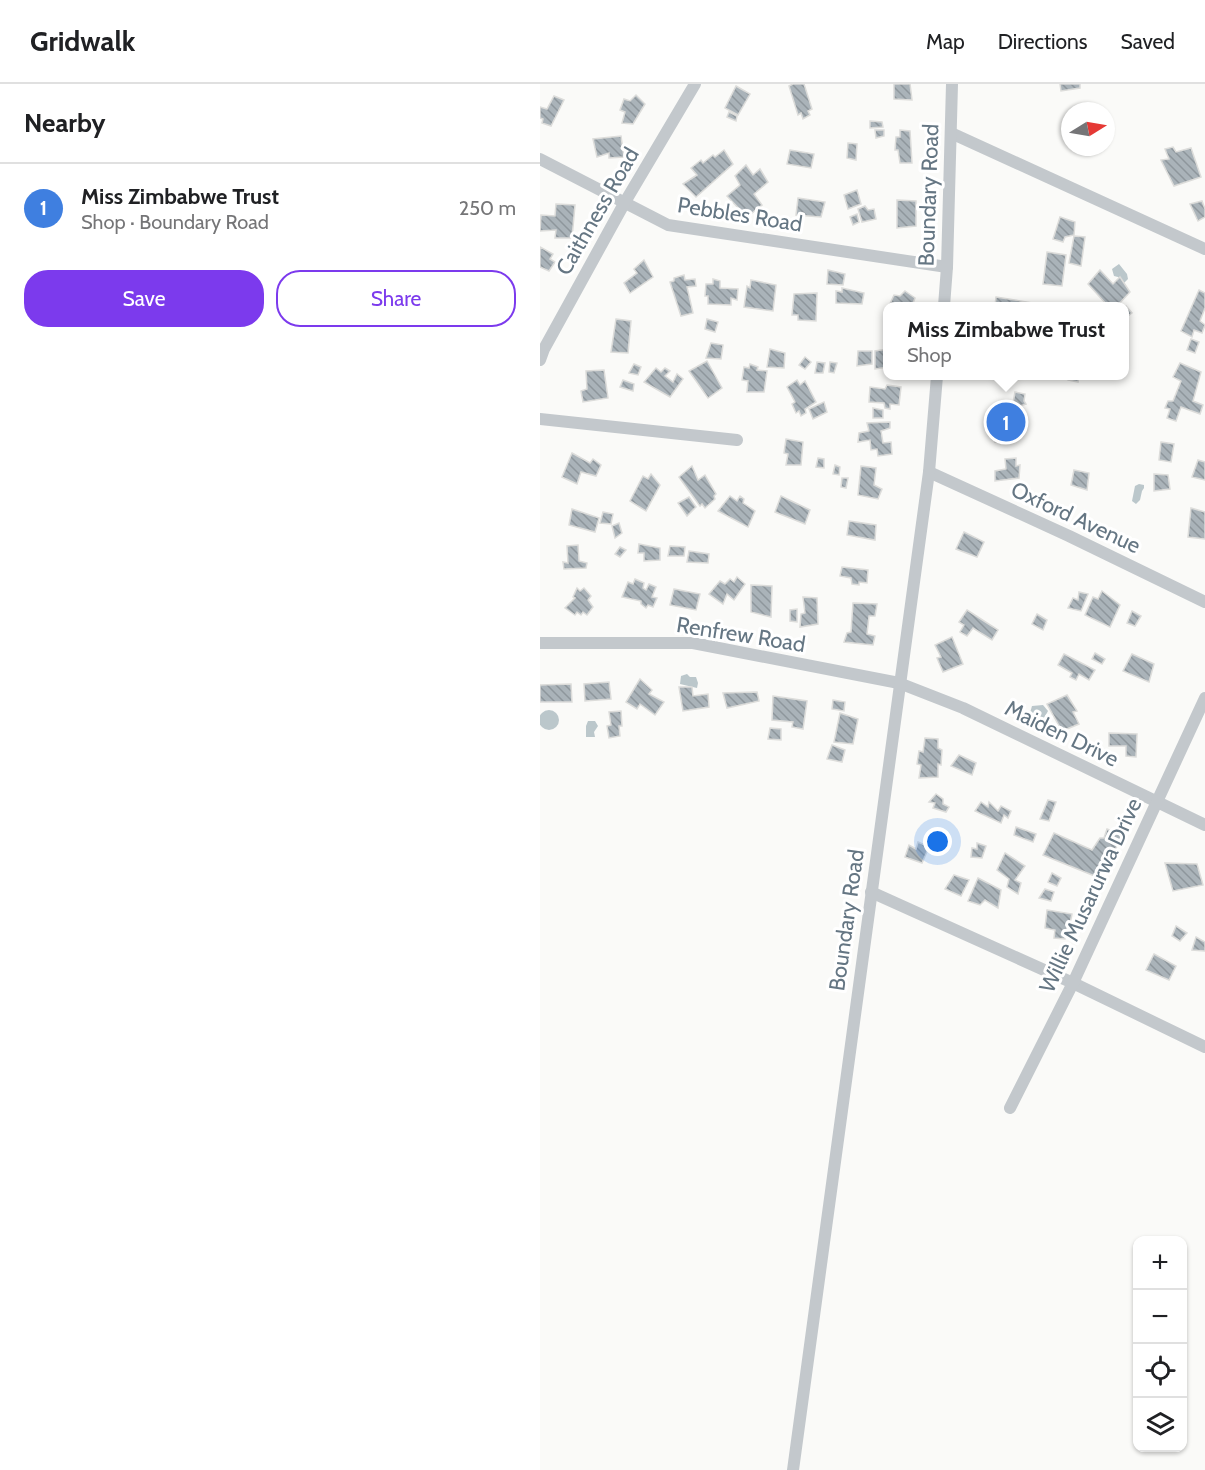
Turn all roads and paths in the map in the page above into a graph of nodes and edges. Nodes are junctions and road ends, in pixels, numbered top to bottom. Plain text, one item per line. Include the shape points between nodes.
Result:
1 (694, 84) edge
2 (952, 84) edge
3 (951, 133) junction
4 (540, 159) edge
5 (625, 202) junction
6 (1205, 249) edge
7 (947, 267) junction
8 (944, 302) edge
9 (540, 360) edge
10 (937, 380) edge
11 (540, 419) edge
12 (737, 440) dead end
13 (929, 472) junction
14 (1205, 602) edge
15 (540, 644) edge
16 (899, 683) junction
17 (1205, 698) edge
18 (1157, 803) junction
19 (1205, 825) edge
20 (871, 892) junction
21 (1073, 983) junction
22 (1205, 1047) edge
23 (1010, 1108) dead end
24 (793, 1470) edge

1 - 5 street, Caithness Road
2 - 3 street, Boundary Road
3 - 6 street
3 - 7 street, Boundary Road
4 - 5 street, Pebbles Road
5 - 7 street, Pebbles Road via 668,225
5 - 9 street, Caithness Road
7 - 8 street, Boundary Road
10 - 13 street, Boundary Road
11 - 12 street
13 - 14 street, Oxford Avenue
13 - 16 street, Boundary Road
15 - 16 street, Renfrew Road via 693,643
16 - 18 street, Maiden Drive via 963,708
16 - 20 street, Boundary Road
17 - 18 street, Willie Musarurwa Drive
18 - 19 street, Maiden Drive
18 - 21 street, Willie Musarurwa Drive
20 - 21 street
20 - 24 street, Boundary Road
21 - 22 street
21 - 23 street, Willie Musarurwa Drive

